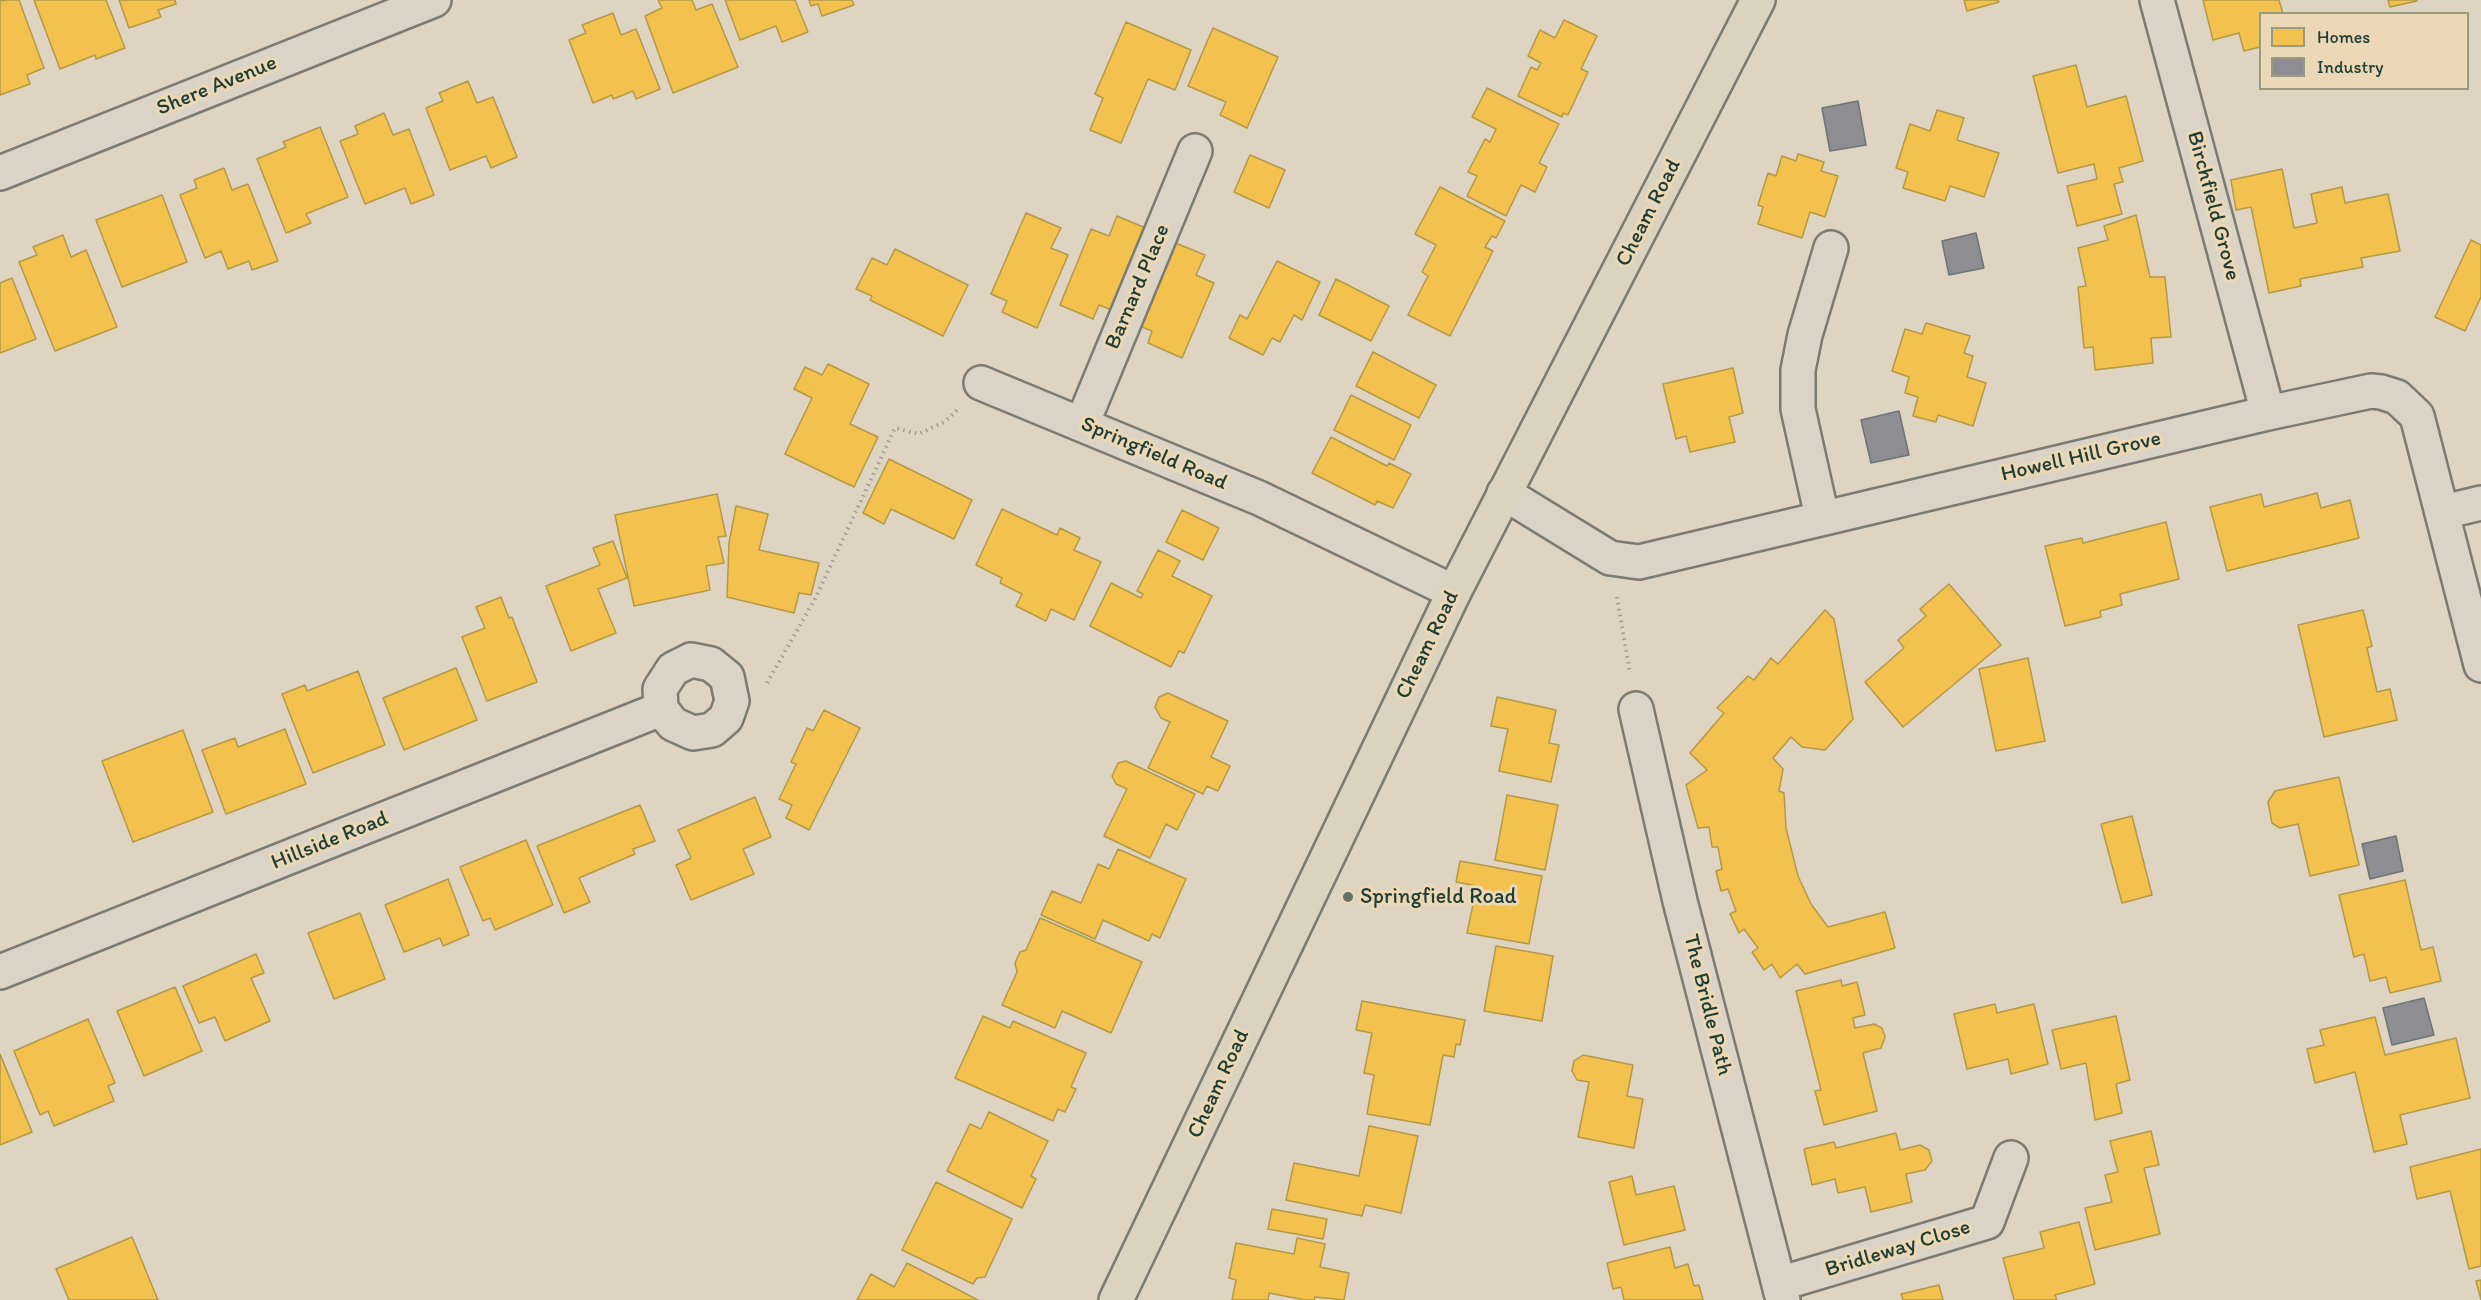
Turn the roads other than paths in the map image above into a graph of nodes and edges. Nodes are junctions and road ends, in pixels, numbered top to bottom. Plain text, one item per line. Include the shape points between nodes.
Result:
1 (434, 0) edge
2 (1758, 0) edge
3 (2157, 0) edge
4 (388, 8) edge
5 (1195, 151) dead end
6 (0, 173) edge
7 (1831, 248) dead end
8 (981, 383) road end
9 (2268, 413) junction
10 (1082, 424) junction
11 (1504, 493) junction
12 (2481, 503) edge
13 (2443, 512) junction
14 (1822, 518) junction
15 (1454, 592) junction
16 (2481, 665) edge
17 (661, 709) junction
18 (1636, 709) road end
19 (0, 972) edge
20 (2011, 1158) dead end
21 (1781, 1292) edge
22 (1116, 1300) edge

1 - 4 street, Shere Avenue
2 - 11 highway, Cheam Road
3 - 9 street, Birchfield Grove
4 - 6 street, Shere Avenue
5 - 10 street, Barnard Place
7 - 14 street via 1798,370 1798,409
8 - 10 street, Springfield Road
9 - 13 street, Howell Hill Grove via 2371,392 2397,397 2417,416
9 - 14 street, Howell Hill Grove
10 - 15 street, Springfield Road via 1259,498
11 - 14 street, Howell Hill Grove via 1610,558 1639,562
11 - 15 highway, Cheam Road
12 - 13 street
13 - 16 street, Howell Hill Grove
15 - 22 highway, Cheam Road
17 - 17 street via 673,724 693,733 712,730 726,718 732,701 728,677 711,664 691,660 674,669 660,689
17 - 19 street, Hillside Road
18 - 21 street, The Bridle Path via 1680,901
20 - 21 street, Bridleway Close via 1987,1222

